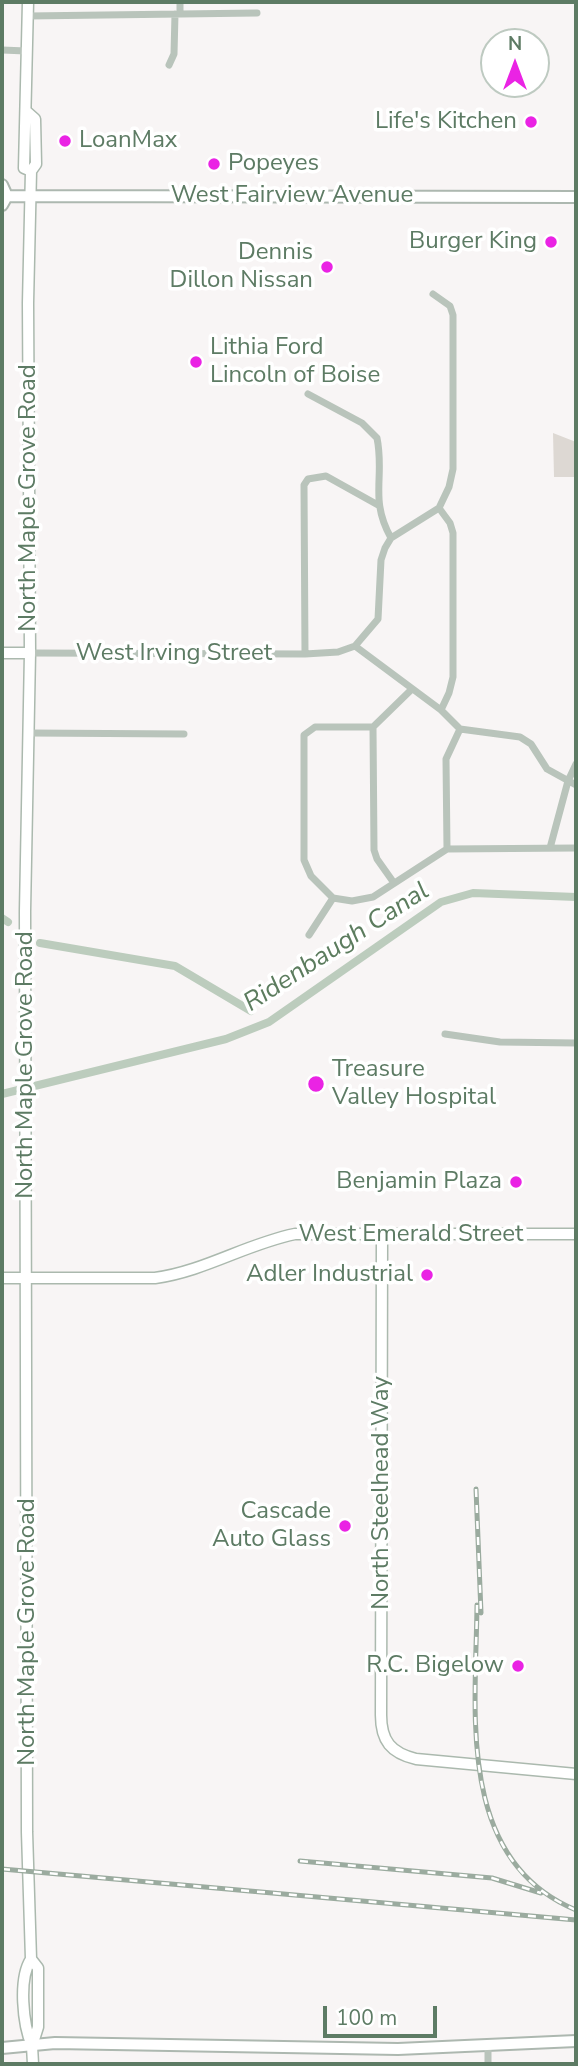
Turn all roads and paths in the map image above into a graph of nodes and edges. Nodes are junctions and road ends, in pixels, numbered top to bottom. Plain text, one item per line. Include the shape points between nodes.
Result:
1 (27, 2) edge
2 (180, 2) edge
3 (257, 13) dead end
4 (178, 14) junction
5 (28, 16) junction
6 (2, 50) edge
7 (26, 51) junction
8 (169, 65) dead end
9 (2, 185) edge
10 (31, 196) junction
11 (576, 197) edge
12 (5, 200) edge
13 (433, 294) dead end
14 (308, 394) dead end
15 (378, 505) junction
16 (439, 508) junction
17 (391, 538) junction
18 (355, 646) junction
19 (2, 653) edge
20 (30, 653) junction
21 (305, 654) junction
22 (412, 689) junction
23 (441, 709) junction
24 (373, 727) junction
25 (460, 729) junction
26 (29, 733) junction
27 (184, 734) dead end
28 (576, 764) edge
29 (568, 780) junction
30 (576, 785) edge
31 (550, 848) junction
32 (576, 848) edge
33 (447, 849) junction
34 (394, 883) junction
35 (333, 898) junction
36 (309, 935) dead end
37 (445, 1034) dead end
38 (576, 1043) edge
39 (382, 1233) junction
40 (576, 1234) edge
41 (2, 1278) edge
42 (28, 1279) junction
43 (576, 1773) edge
44 (576, 2041) edge
45 (32, 2046) junction
46 (488, 2046) junction
47 (2, 2049) edge
48 (33, 2064) edge
49 (488, 2064) edge

1 - 5 main road, North Maple Grove Road
2 - 4 street
3 - 4 street
4 - 5 street
4 - 8 street
5 - 7 main road, North Maple Grove Road
6 - 7 street
7 - 10 main road, North Maple Grove Road via 24,168 30,171
9 - 12 main road, West Fairview Avenue
10 - 11 main road, West Fairview Avenue
10 - 12 main road, West Fairview Avenue
10 - 20 main road, North Maple Grove Road
13 - 16 street via 450,306 453,315 453,469
14 - 15 street via 362,423 377,438
15 - 17 street
15 - 21 street via 326,476 308,479 304,485
16 - 17 street
16 - 23 street via 453,533 453,677
17 - 18 street via 381,560 378,619
18 - 21 street, West Irving Street
18 - 22 street
19 - 20 main road, West Irving Street
20 - 21 street, West Irving Street
20 - 26 main road, North Maple Grove Road
22 - 23 street
22 - 24 street
23 - 25 street
24 - 34 street via 374,850
24 - 35 street via 315,727 304,735 304,860 311,876
25 - 29 street via 520,737 531,744 547,769
25 - 33 street via 446,759
26 - 27 street
26 - 42 main road, North Maple Grove Road via 25,931
28 - 29 street
29 - 30 street
29 - 31 street
31 - 32 street
31 - 33 street
33 - 34 street
34 - 35 street via 373,897
35 - 36 street
37 - 38 street via 491,1041
39 - 40 main road, West Emerald Street
39 - 42 main road, West Emerald Street via 295,1234 198,1269 155,1278
39 - 43 main road, North Steelhead Way via 381,1728 391,1750 415,1759
41 - 42 main road, West Emerald Street
42 - 45 main road, North Maple Grove Road via 27,1832 31,1959 38,1968 38,2027
44 - 46 main road
45 - 46 main road
45 - 47 main road
45 - 48 main road, North Maple Grove Road
46 - 49 street

